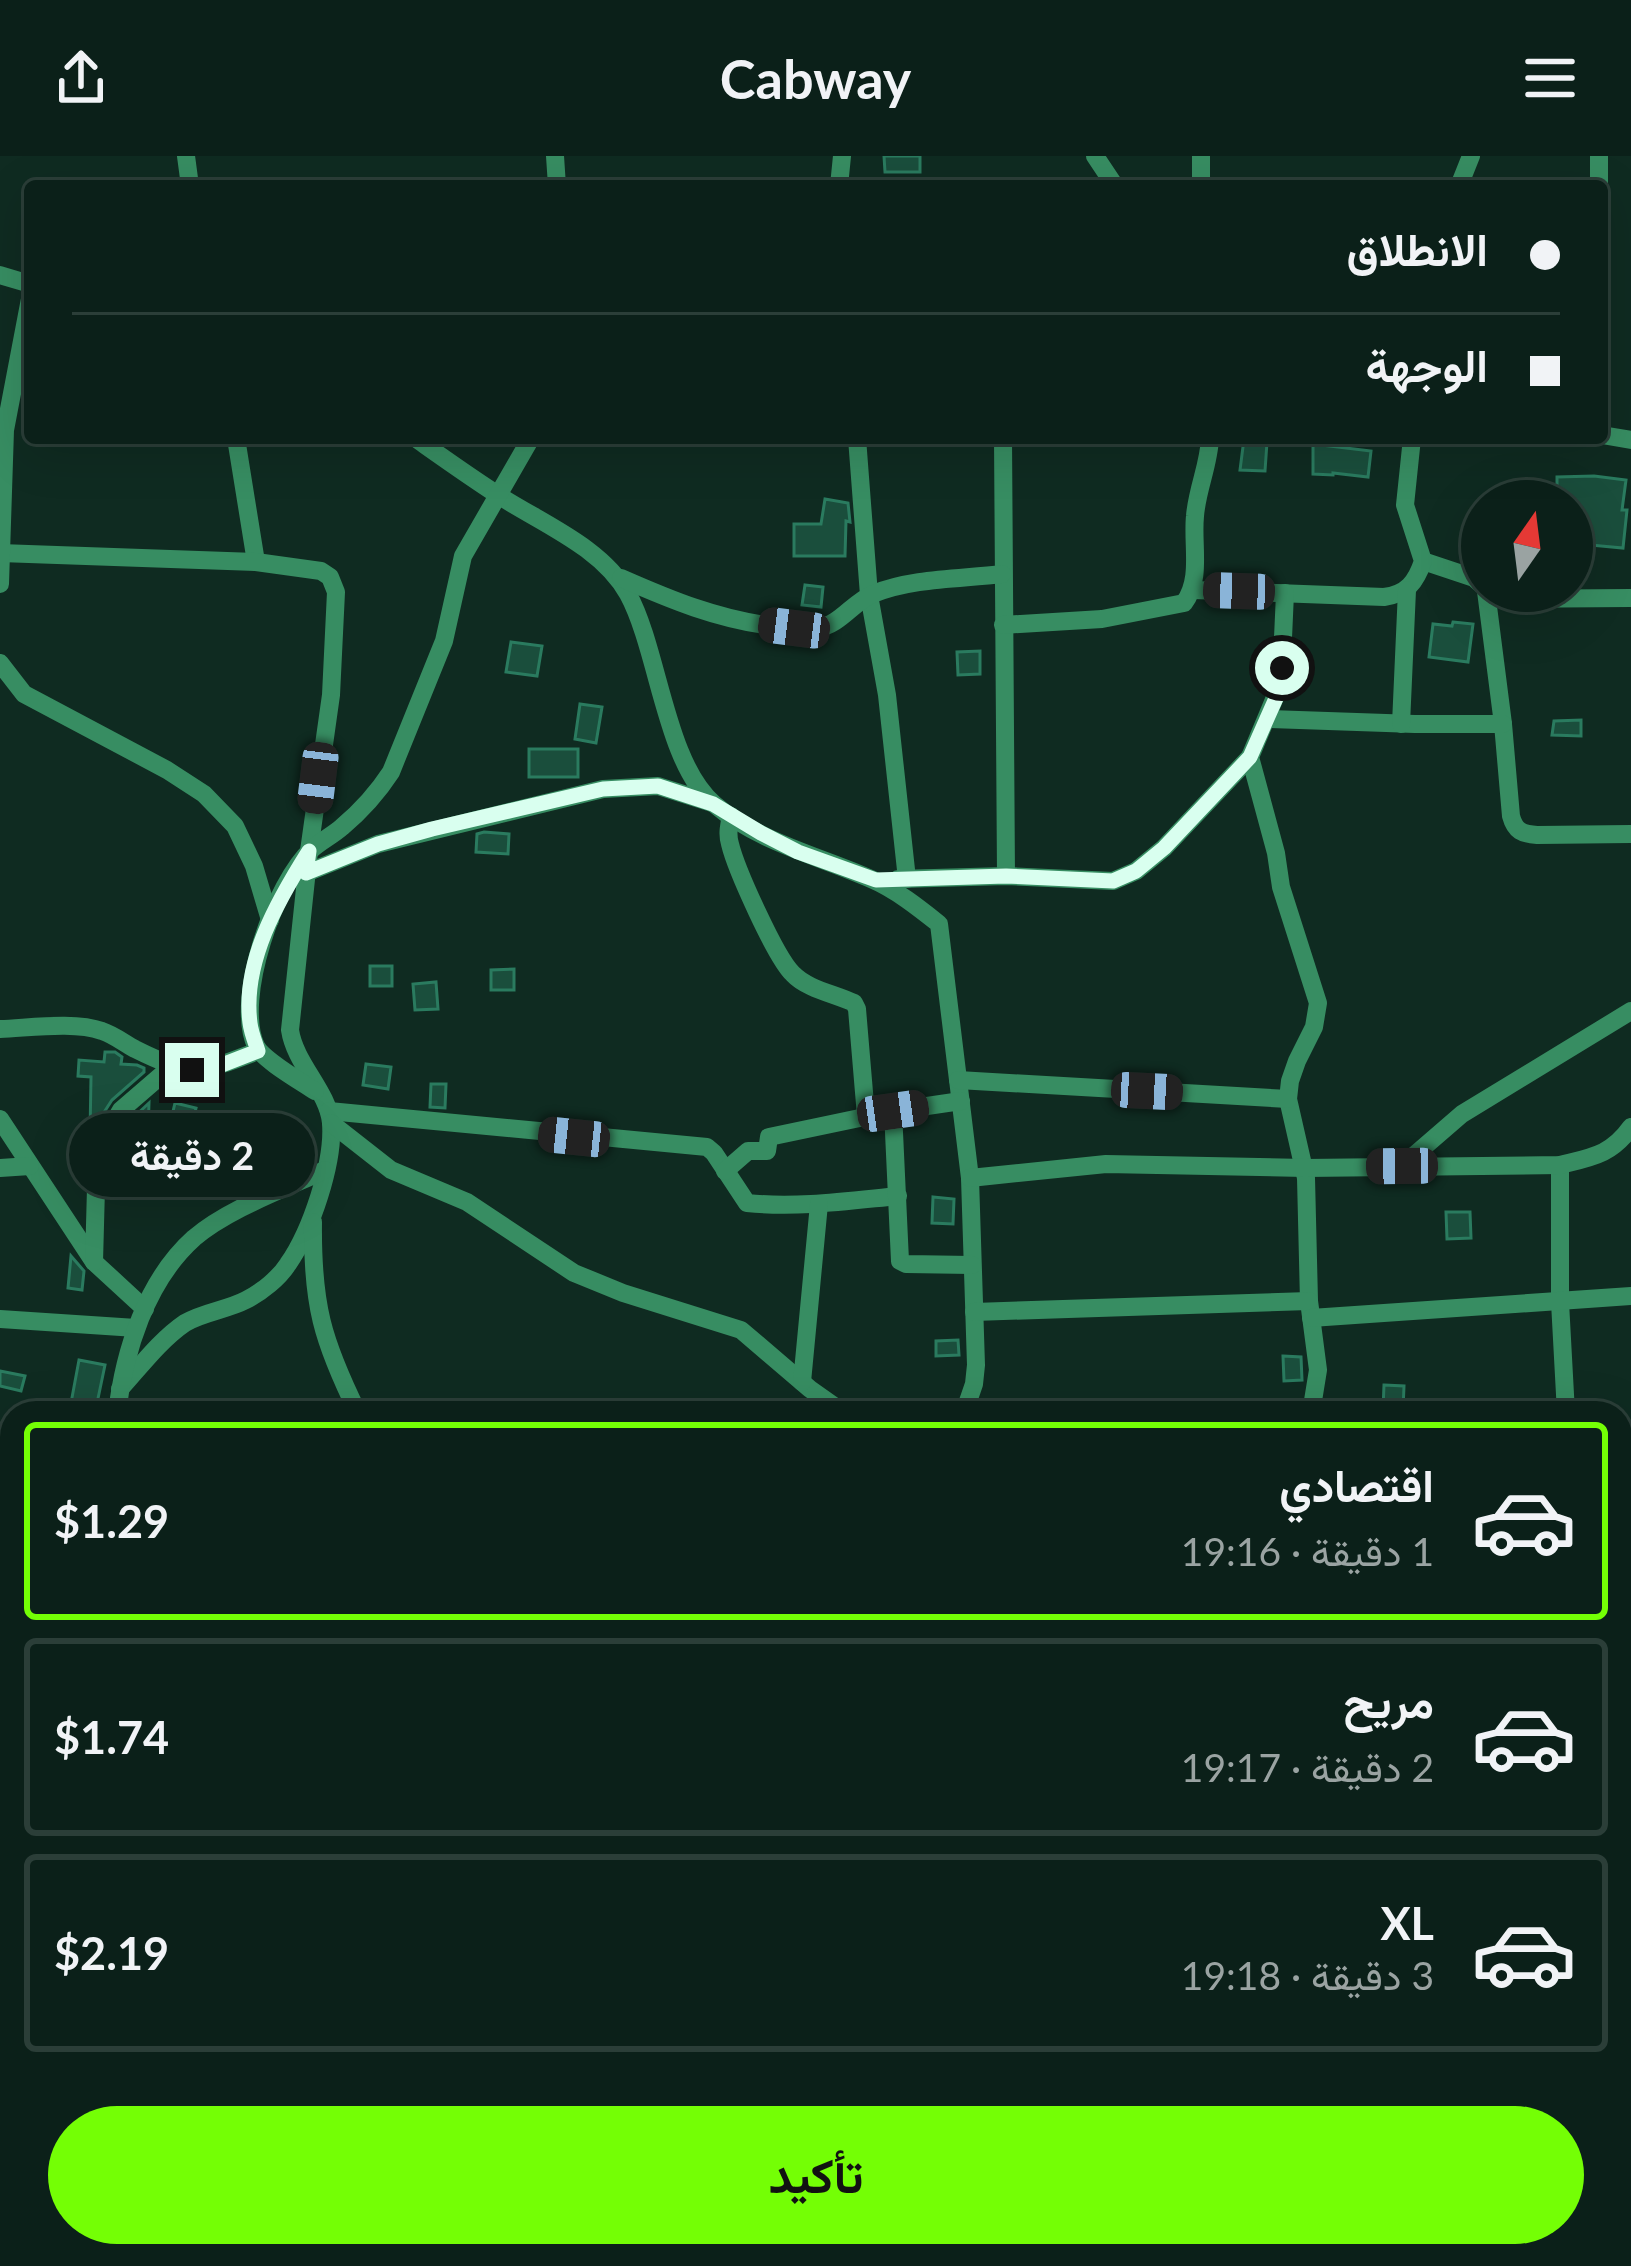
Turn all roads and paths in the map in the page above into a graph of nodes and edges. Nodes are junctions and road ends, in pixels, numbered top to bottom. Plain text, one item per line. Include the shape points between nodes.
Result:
1 (24, 330) edge
2 (237, 444) edge
3 (424, 444) edge
4 (528, 444) edge
5 (857, 444) edge
6 (1003, 444) edge
7 (1210, 444) edge
8 (1411, 444) edge
9 (498, 495) junction
10 (1, 554) edge
11 (1424, 561) junction
12 (256, 562) junction
13 (1002, 574) junction
14 (1461, 574) edge
15 (615, 576) junction
16 (0, 584) edge
17 (1194, 590) junction
18 (1407, 590) junction
19 (1285, 593) junction
20 (869, 595) junction
21 (1593, 596) edge
22 (1631, 598) edge
23 (1488, 612) edge
24 (1003, 625) junction
25 (0, 663) edge
26 (1267, 719) junction
27 (1401, 724) junction
28 (1503, 724) junction
29 (1250, 757) junction
30 (713, 804) junction
31 (731, 816) junction
32 (1631, 835) edge
33 (309, 851) junction
34 (306, 873) junction
35 (1006, 876) junction
36 (907, 879) junction
37 (876, 880) junction
38 (270, 920) junction
39 (1631, 1011) edge
40 (0, 1029) edge
41 (258, 1051) junction
42 (172, 1066) junction
43 (958, 1080) junction
44 (1288, 1099) junction
45 (961, 1101) junction
46 (326, 1110) junction
47 (893, 1111) junction
48 (866, 1116) junction
49 (0, 1119) edge
50 (1631, 1127) edge
51 (1560, 1165) junction
52 (29, 1166) junction
53 (1402, 1166) junction
54 (0, 1168) edge
55 (1305, 1168) junction
56 (325, 1169) junction
57 (725, 1171) junction
58 (970, 1178) junction
59 (898, 1196) junction
60 (819, 1204) junction
61 (313, 1211) junction
62 (94, 1262) junction
63 (972, 1265) junction
64 (1631, 1296) edge
65 (1560, 1302) junction
66 (145, 1309) junction
67 (1310, 1309) junction
68 (974, 1312) junction
69 (0, 1318) edge
70 (136, 1328) junction
71 (802, 1382) junction
72 (120, 1389) junction
73 (118, 1401) edge
74 (352, 1401) edge
75 (828, 1401) edge
76 (968, 1401) edge
77 (1313, 1401) edge
78 (1565, 1401) edge

1 - 10 street via 5,430
2 - 12 street
3 - 9 street
4 - 9 street
5 - 20 street
6 - 13 street
7 - 17 street via 1195,511
8 - 11 street via 1405,505
9 - 15 street
9 - 33 street via 463,556 444,641 391,772
10 - 12 street
10 - 16 street
11 - 14 street
11 - 18 street
12 - 33 street via 321,571 336,592
13 - 20 street
13 - 24 street
15 - 20 street via 689,608 794,628 830,626
15 - 30 street via 640,622 689,771
17 - 19 street
17 - 24 street via 1177,606
18 - 19 street via 1384,597
18 - 27 street
19 - 26 street via 1281,683
20 - 36 street
21 - 22 street
23 - 28 street
24 - 35 street
25 - 38 street via 24,694 204,794 236,826
26 - 27 street
26 - 29 street
27 - 28 street
28 - 32 street via 1514,827 1537,836
29 - 35 street via 1164,848 1123,878
29 - 44 street via 1318,1004
30 - 31 street
30 - 34 street via 658,786 603,789 378,844
31 - 37 street
31 - 48 street via 731,849 789,970 854,1004
33 - 34 street
33 - 38 street
34 - 46 street via 290,1030
35 - 36 street
36 - 37 street
37 - 43 street via 940,924
38 - 41 street via 250,988
39 - 53 street via 1480,1102
40 - 42 street via 101,1030
41 - 42 street via 209,1070
41 - 46 street
42 - 62 street via 121,1110 97,1150
43 - 44 street
43 - 45 street
44 - 55 street
45 - 47 street
45 - 58 street
46 - 56 street
46 - 57 street via 707,1148
46 - 71 street via 391,1170 467,1202 574,1273 741,1330
47 - 48 street
47 - 59 street
48 - 57 street via 769,1137 767,1150 748,1151
49 - 52 street
50 - 51 street via 1611,1149
51 - 53 street
51 - 65 street
52 - 54 street
52 - 62 street
53 - 55 street
55 - 58 street via 1106,1164
55 - 67 street
56 - 61 street
56 - 66 street via 193,1239
57 - 60 street via 747,1203
58 - 63 street
59 - 60 street
59 - 63 street via 900,1261
60 - 71 street
61 - 72 street via 272,1282 190,1320
61 - 74 street via 314,1296
62 - 66 street
63 - 68 street
64 - 65 street
65 - 67 street
65 - 78 street
66 - 70 street
67 - 68 street
67 - 77 street via 1318,1370
68 - 76 street
69 - 70 street
70 - 72 street
71 - 75 street
72 - 73 street

